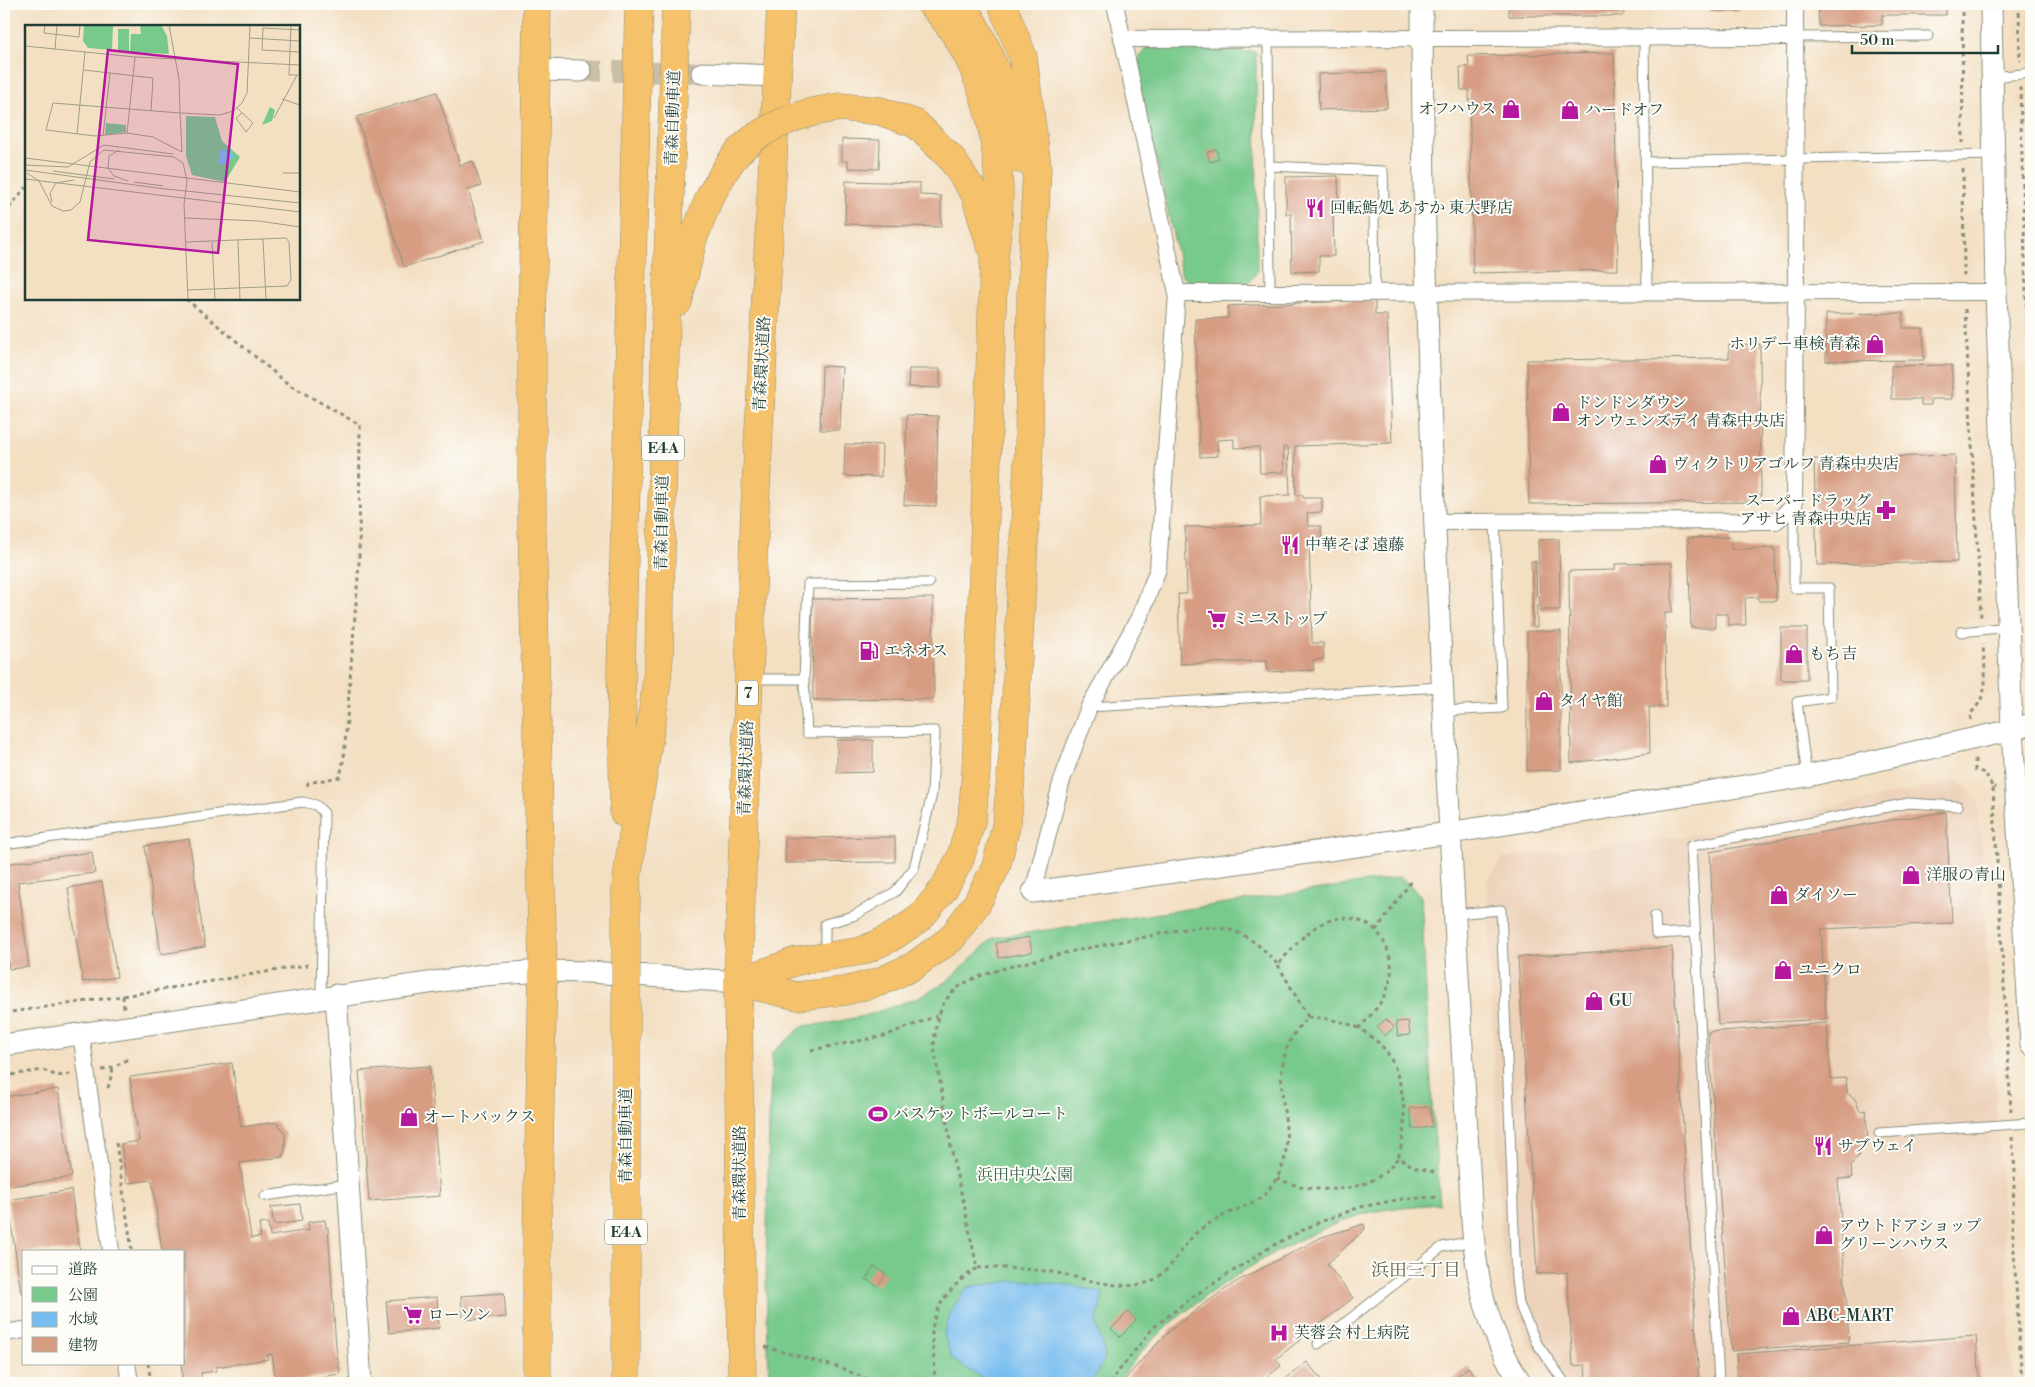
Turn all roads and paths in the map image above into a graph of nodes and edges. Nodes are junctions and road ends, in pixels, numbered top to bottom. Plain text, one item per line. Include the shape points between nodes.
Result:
1 (537, 4) edge
2 (622, 4) edge
3 (638, 4) edge
4 (676, 4) edge
5 (781, 4) edge
6 (931, 4) edge
7 (1115, 4) edge
8 (1422, 4) edge
9 (1795, 4) edge
10 (1962, 4) edge
11 (1992, 4) edge
12 (2019, 4) edge
13 (1005, 10) edge
14 (963, 19) edge
15 (1644, 36) junction
16 (1928, 36) dead end
17 (1422, 37) junction
18 (1795, 37) junction
19 (1122, 38) junction
20 (1268, 38) junction
21 (535, 70) junction
22 (581, 71) tunnel mouth
23 (702, 73) tunnel mouth
24 (2031, 73) edge
25 (2020, 74) junction
26 (777, 76) junction
27 (1993, 77) junction
28 (1994, 155) junction
29 (1963, 156) junction
30 (1795, 159) junction
31 (1646, 162) junction
32 (1269, 166) junction
33 (25, 188) edge
34 (4, 214) edge
35 (994, 259) junction
36 (1375, 292) junction
37 (1427, 292) junction
38 (1965, 292) junction
39 (1996, 292) junction
40 (1177, 293) junction
41 (1270, 293) junction
42 (1796, 293) junction
43 (1647, 294) junction
44 (1031, 295) junction
45 (187, 300) edge
46 (628, 340) junction
47 (664, 353) junction
48 (2031, 461) edge
49 (1794, 506) junction
50 (1496, 521) junction
51 (1435, 522) junction
52 (928, 583) dead end
53 (2009, 627) junction
54 (1982, 630) junction
55 (1961, 632) dead end
56 (749, 678) junction
57 (1984, 678) dead end
58 (804, 679) junction
59 (1442, 687) junction
60 (1089, 707) junction
61 (1444, 711) junction
62 (2021, 727) edge
63 (1807, 776) junction
64 (1993, 788) dead end
65 (304, 802) junction
66 (1958, 806) dead end
67 (1449, 833) junction
68 (4, 844) edge
69 (1412, 882) dead end
70 (626, 889) junction
71 (1033, 892) joint
72 (1454, 914) junction
73 (1655, 916) dead end
74 (1376, 930) junction
75 (1695, 932) junction
76 (825, 957) junction
77 (321, 963) junction
78 (1278, 965) junction
79 (2029, 968) edge
80 (543, 971) junction
81 (738, 982) junction
82 (123, 996) junction
83 (328, 996) junction
84 (4, 1013) edge
85 (938, 1016) junction
86 (1308, 1017) junction
87 (126, 1026) junction
88 (1359, 1028) junction
89 (81, 1033) junction
90 (4, 1044) edge
91 (2031, 1045) edge
92 (811, 1050) dead end
93 (113, 1069) dead end
94 (109, 1095) dead end
95 (2031, 1123) edge
96 (2011, 1124) junction
97 (1879, 1133) dead end
98 (115, 1134) dead end
99 (1398, 1157) junction
100 (1438, 1173) dead end
101 (1278, 1178) junction
102 (348, 1184) junction
103 (264, 1196) dead end
104 (1439, 1197) dead end
105 (1473, 1241) junction
106 (111, 1250) edge
107 (132, 1250) edge
108 (977, 1268) junction
109 (22, 1330) edge
110 (4, 1333) edge
111 (1318, 1344) dead end
112 (765, 1347) dead end
113 (127, 1364) edge
114 (148, 1364) edge
115 (130, 1383) edge
116 (151, 1383) edge
117 (361, 1383) edge
118 (537, 1383) edge
119 (626, 1383) edge
120 (742, 1383) edge
121 (877, 1383) edge
122 (933, 1383) edge
123 (1109, 1383) edge
124 (1521, 1383) edge
125 (1565, 1383) edge
126 (1719, 1383) edge
127 (2022, 1383) edge

1 - 21 highway
2 - 46 highway
3 - 46 highway, 青森自動車道 / E4A
4 - 47 highway, 青森自動車道 / E4A
5 - 26 highway, 青森環状道路 / 7
6 - 14 highway
7 - 19 street
8 - 17 street
9 - 18 street
10 - 29 path
11 - 27 street
12 - 25 path
13 - 44 highway via 1023,57 1037,167
14 - 35 highway via 994,139 999,194
14 - 44 highway via 1009,104 1019,154
15 - 17 street
15 - 18 street
15 - 31 lane
16 - 18 lane
17 - 20 street
17 - 37 street
18 - 30 street
19 - 20 street
19 - 40 street
20 - 32 lane
21 - 22 street
21 - 80 highway via 532,528
23 - 26 street
24 - 25 lane
25 - 27 lane
25 - 48 path
26 - 56 highway, 青森環状道路 / 7
27 - 28 street
28 - 29 lane
28 - 39 street
29 - 30 lane
29 - 38 path
30 - 31 lane
30 - 42 street
31 - 43 lane
32 - 36 lane via 1383,171 1384,200 1374,212
32 - 41 lane
33 - 34 path
35 - 47 highway, bridge via 975,194 951,158 916,124 880,111 840,108 812,112 780,122 754,138 733,159 710,196 694,239
35 - 76 highway via 972,818 960,859 943,890 920,918 892,937 862,951
36 - 37 street
36 - 41 street
37 - 43 street
37 - 51 street
38 - 39 street
38 - 42 street
38 - 54 path
39 - 53 street
40 - 41 street
40 - 60 street via 1158,569 1140,616
42 - 43 street
42 - 49 street
44 - 81 highway via 1029,444 1013,754 1007,822 996,867 977,903 950,939 912,967 879,982 845,991 797,996
45 - 65 path via 288,384 360,425 359,564 344,757 340,777 308,783
46 - 70 highway, 青森自動車道 / E4A via 621,670
47 - 70 highway, 青森自動車道 / E4A via 656,704 631,842
49 - 50 street via 1776,520
49 - 63 lane via 1794,588 1829,588 1831,697 1797,702
50 - 51 street
50 - 61 lane via 1502,708
51 - 59 street
52 - 58 lane via 808,584
53 - 54 lane
53 - 62 street
54 - 55 lane
54 - 57 path
56 - 58 lane
56 - 81 highway, 青森環状道路 / 7
58 - 76 lane via 807,733 935,730 932,794 914,868 895,892 853,916 826,924
59 - 60 lane
59 - 61 street
60 - 71 street via 1062,780
61 - 67 street
62 - 63 street
62 - 79 street
63 - 67 street
64 - 96 path
65 - 68 lane
65 - 77 lane via 316,804 324,813
66 - 75 lane via 1908,803 1691,846
67 - 71 street
67 - 72 street
69 - 74 path
70 - 119 highway, 青森自動車道 / E4A, bridge
72 - 105 street
72 - 125 lane via 1501,910 1519,1304 1536,1342
73 - 75 lane via 1656,934
74 - 78 path via 1350,918 1324,922 1304,934
74 - 88 path via 1390,958 1391,981 1383,1001
75 - 126 lane
76 - 81 highway via 797,961
77 - 82 path
77 - 83 lane
78 - 85 path via 1256,944 1227,929 1182,930 1073,950 968,980 945,1001
78 - 86 path
79 - 91 street
80 - 81 street
80 - 83 street via 483,975
80 - 118 highway
81 - 120 highway, 青森環状道路 / 7
82 - 84 path
82 - 87 path
83 - 87 street
83 - 102 street
85 - 92 path via 884,1036
85 - 108 path via 934,1031 936,1065
86 - 88 path via 1335,1020
86 - 101 path via 1293,1036 1282,1071 1287,1142
87 - 89 street
88 - 99 path via 1380,1044 1398,1079 1404,1121
89 - 90 street
89 - 106 street
93 - 94 path via 108,1085
95 - 96 lane
96 - 97 lane
96 - 127 path via 2014,1170 2012,1220
98 - 107 path
99 - 100 path
99 - 101 path via 1376,1177 1348,1188 1310,1189
101 - 108 path via 1263,1197 1198,1230 1170,1267 1143,1285 1121,1286 1044,1271
102 - 103 lane
102 - 117 street
104 - 123 path via 1402,1199 1360,1207 1315,1224 1272,1246 1194,1296 1154,1327
105 - 111 lane via 1442,1247
105 - 124 street via 1478,1281 1491,1326
108 - 122 path via 950,1290 938,1311 932,1333 936,1371
109 - 110 street
112 - 121 path via 841,1368
113 - 115 street
114 - 116 path

